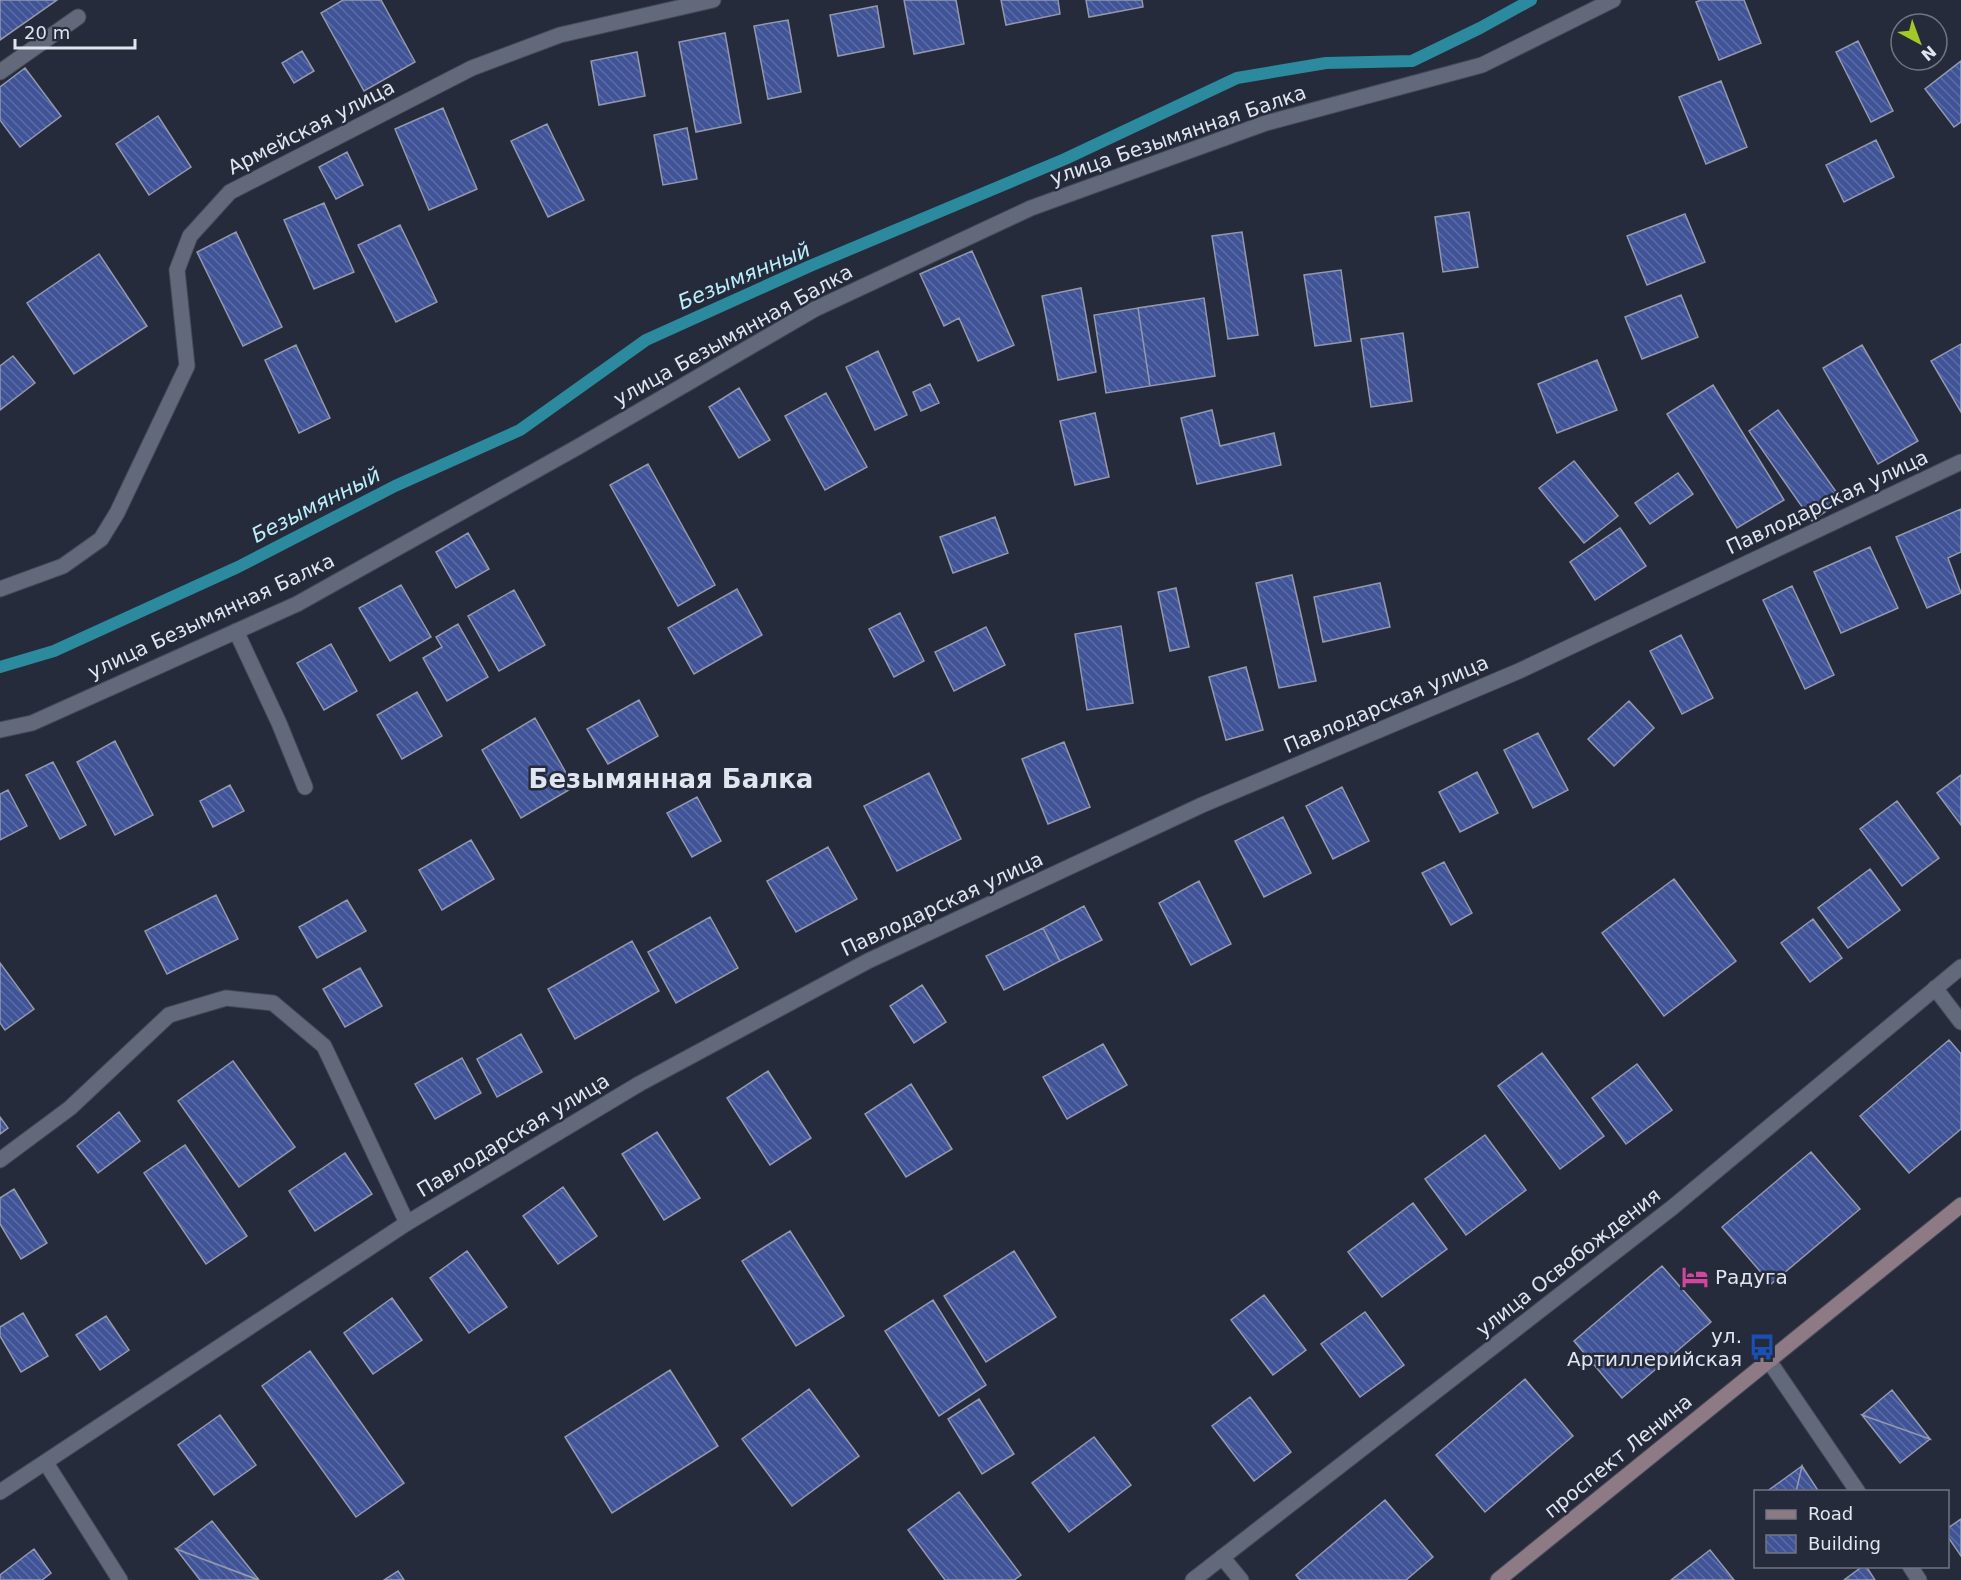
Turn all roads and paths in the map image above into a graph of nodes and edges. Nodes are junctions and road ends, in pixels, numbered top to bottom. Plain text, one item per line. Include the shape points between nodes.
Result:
1 (713, 0) edge
2 (1613, 0) edge
3 (78, 17) dead end
4 (0, 72) edge
5 (1961, 462) edge
6 (0, 589) edge
7 (236, 631) junction
8 (0, 730) edge
9 (305, 787) dead end
10 (1961, 967) edge
11 (1935, 988) junction
12 (1961, 1022) edge
13 (0, 1160) edge
14 (1961, 1205) edge
15 (407, 1223) junction
16 (1768, 1361) junction
17 (46, 1463) junction
18 (1857, 1490) edge
19 (0, 1492) edge
20 (1222, 1557) junction
21 (120, 1580) edge
22 (1193, 1580) edge
23 (1241, 1580) edge
24 (1498, 1580) edge

1 - 6 street, Армейская улица via 560,35 472,68 230,192 190,236 177,270 187,366 117,513 101,539 63,566
2 - 7 street, улица Безымянная Балка via 1482,65 1266,123 1020,213 815,309 297,604
3 - 4 street
5 - 15 street, Павлодарская улица via 1519,671 1202,805 868,961 639,1084
7 - 8 street, улица Безымянная Балка via 32,723
7 - 9 street
10 - 11 street, улица Освобождения
11 - 12 street
11 - 20 street, улица Освобождения via 1672,1207
13 - 15 street via 70,1108 169,1016 226,998 273,1003 324,1046
14 - 16 main road, проспект Ленина
15 - 17 street, Павлодарская улица
16 - 18 street
16 - 24 main road, проспект Ленина
17 - 19 street, Павлодарская улица
17 - 21 street
20 - 22 street, улица Освобождения
20 - 23 street

